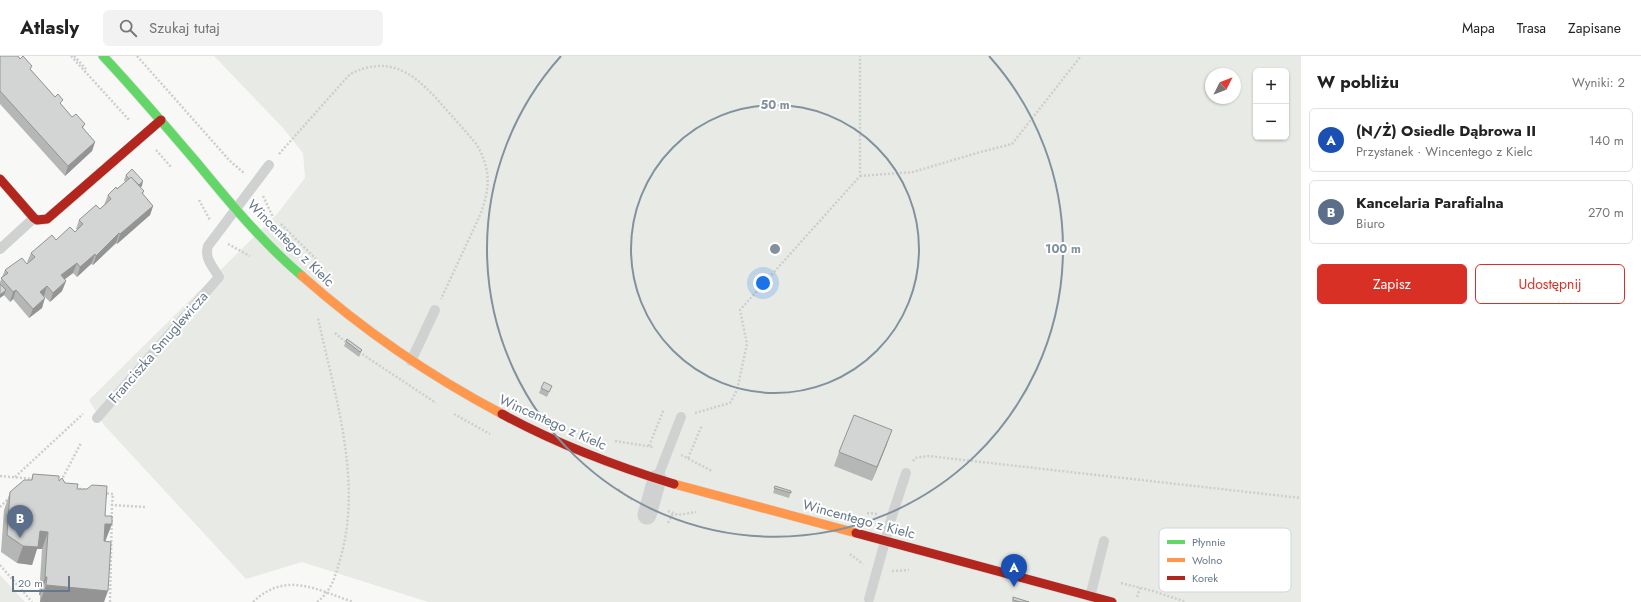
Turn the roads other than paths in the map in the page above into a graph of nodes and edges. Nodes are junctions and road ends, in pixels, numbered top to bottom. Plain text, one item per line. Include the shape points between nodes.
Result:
1 (103, 56) edge
2 (161, 120) junction
3 (269, 165) road end
4 (0, 179) edge
5 (236, 208) junction
6 (34, 218) junction
7 (0, 249) edge
8 (436, 310) road end
9 (411, 361) junction
10 (97, 418) dead end
11 (681, 418) road end
12 (906, 473) road end
13 (657, 479) junction
14 (648, 510) road end
15 (885, 541) junction
16 (1104, 541) dead end
17 (869, 599) dead end
18 (1089, 599) edge
19 (1112, 602) edge

1 - 2 street, Wincentego z Kielc
2 - 5 street, Wincentego z Kielc
2 - 6 street via 52,215 41,220
3 - 5 lane
4 - 6 street
5 - 9 street, Wincentego z Kielc via 310,284
5 - 10 lane, Franciszka Smuglewicza via 206,252 219,277
6 - 7 lane
8 - 9 lane
9 - 13 street, Wincentego z Kielc via 485,407 535,431
11 - 13 lane
12 - 15 lane
13 - 14 street
13 - 15 street, Wincentego z Kielc
15 - 17 lane
15 - 18 street, Wincentego z Kielc
16 - 18 lane
18 - 19 street, Wincentego z Kielc

